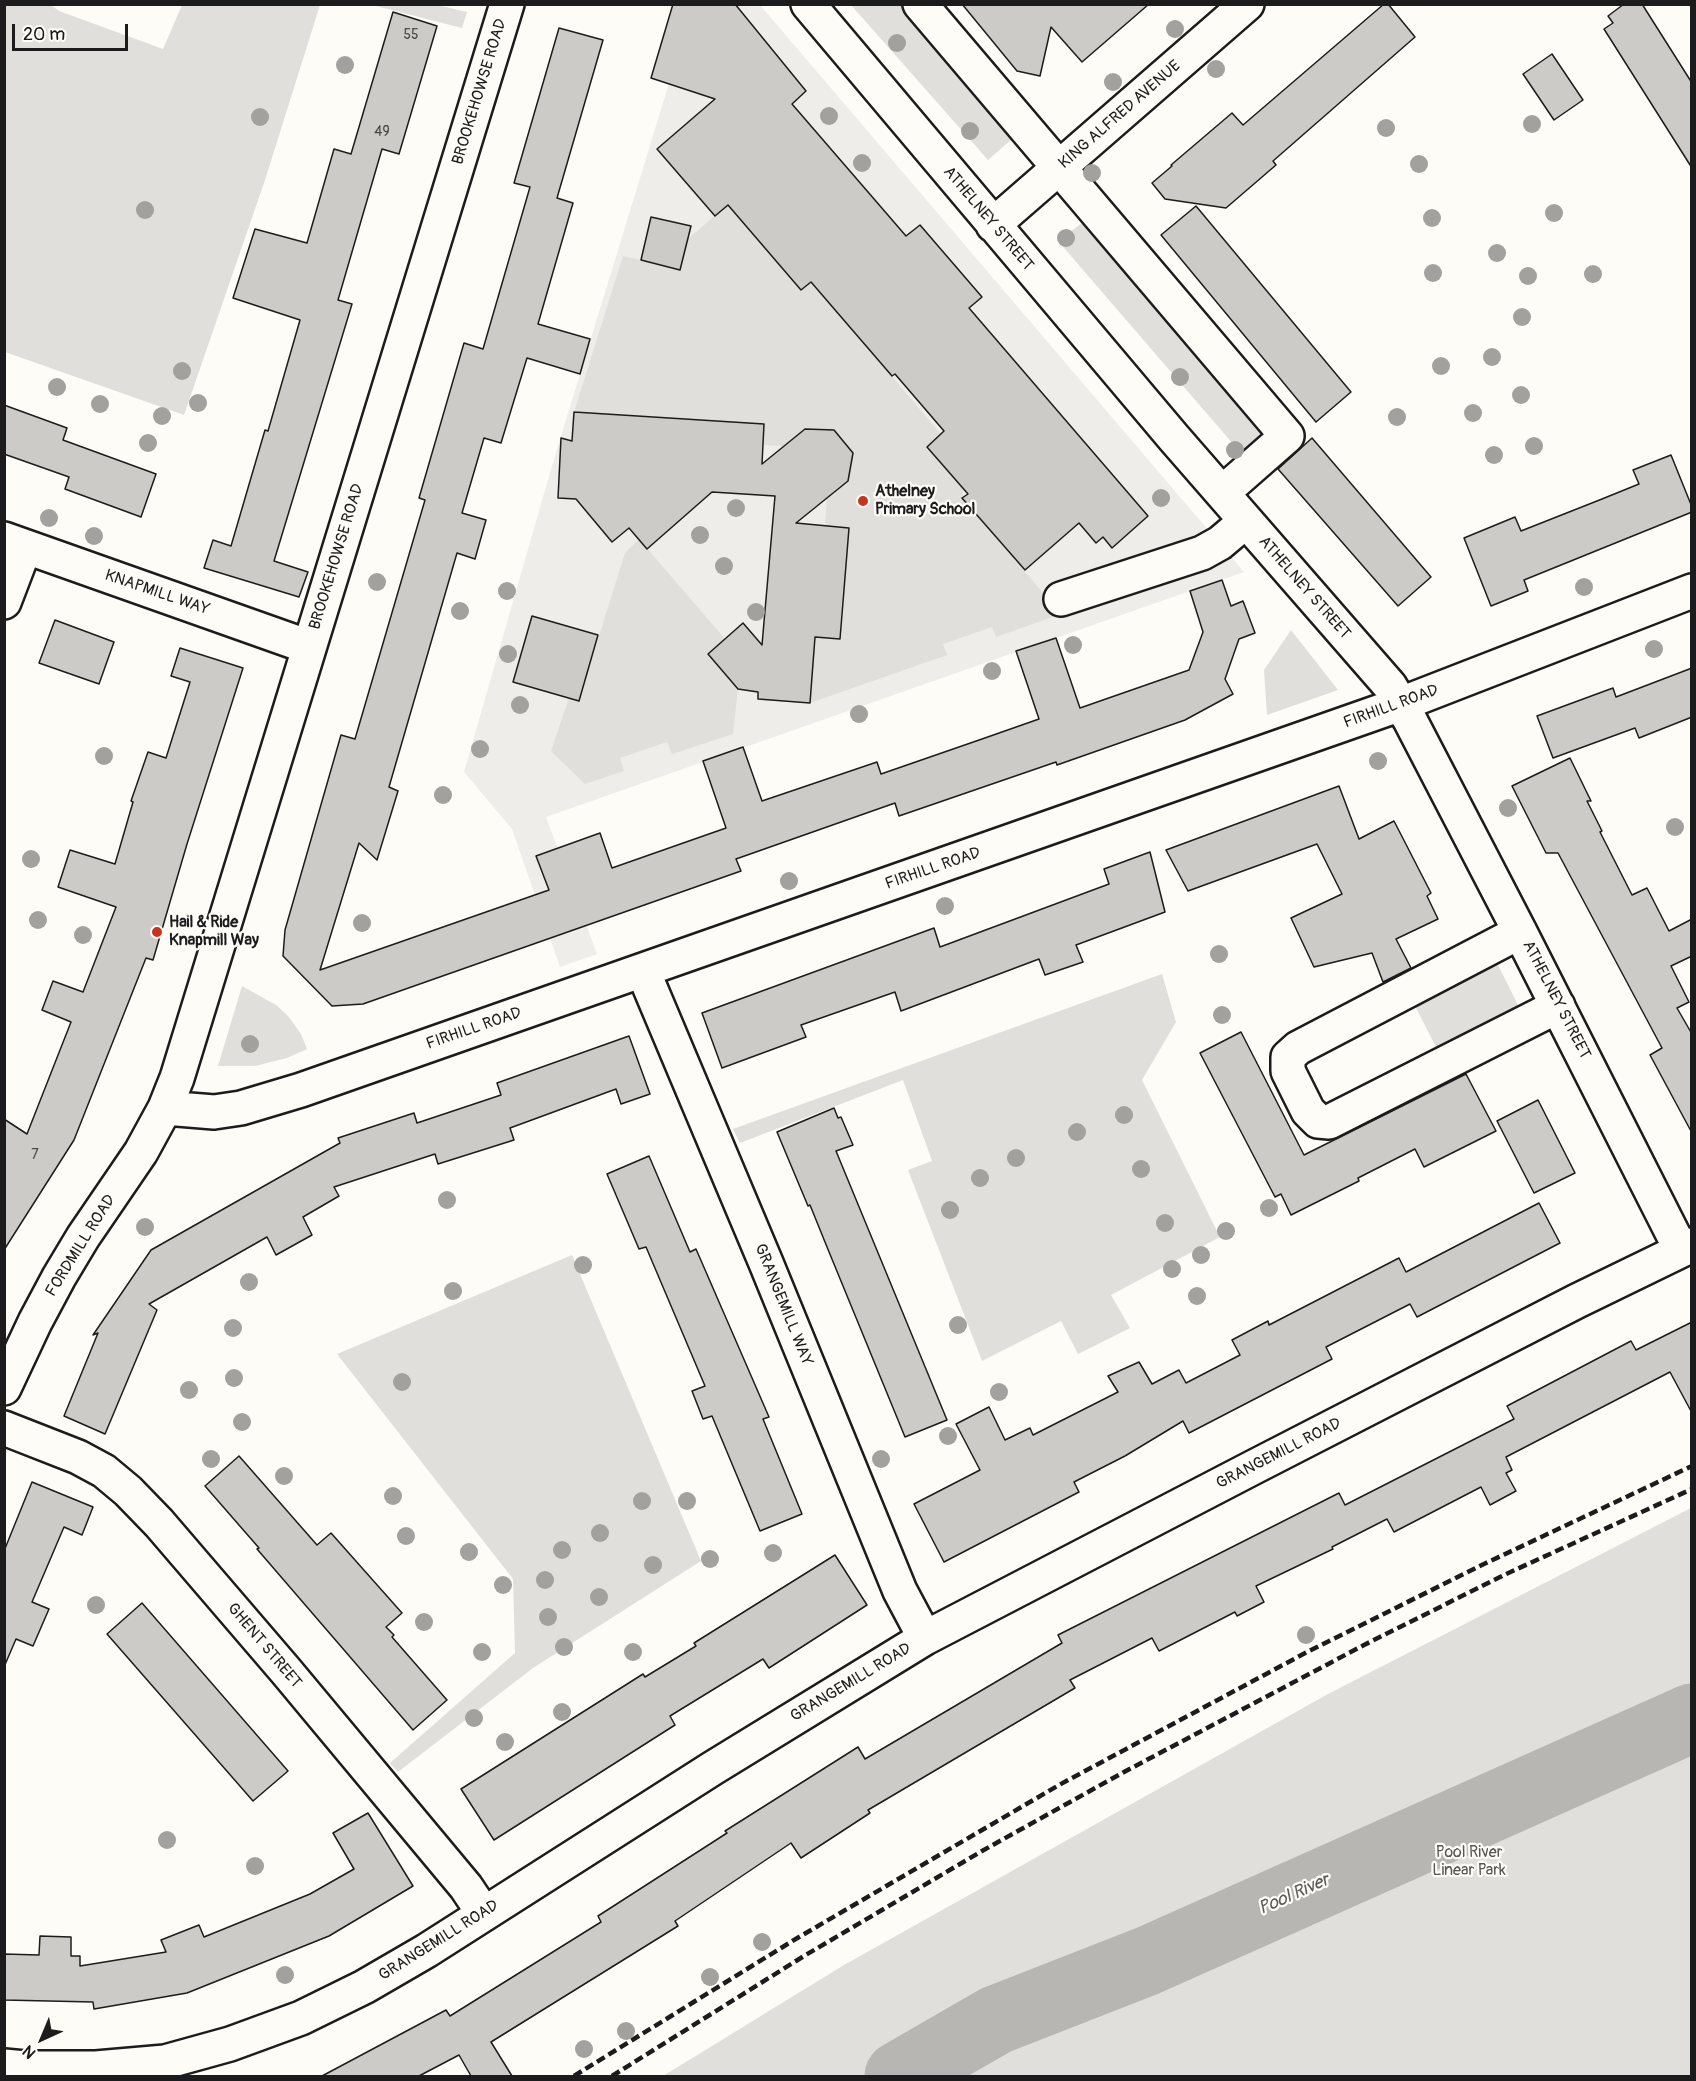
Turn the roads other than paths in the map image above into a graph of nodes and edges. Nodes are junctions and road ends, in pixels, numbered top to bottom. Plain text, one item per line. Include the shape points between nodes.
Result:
1 (507, 4) edge
2 (808, 4) edge
3 (920, 4) edge
4 (1247, 4) edge
5 (1058, 168) junction
6 (993, 225) junction
7 (1222, 494) junction
8 (1246, 521) junction
9 (15, 543) edge
10 (1692, 591) edge
11 (1060, 599) dead end
12 (4, 602) edge
13 (309, 647) junction
14 (1401, 704) junction
15 (1520, 932) junction
16 (643, 971) junction
17 (1558, 1005) junction
18 (165, 1108) junction
19 (1686, 1248) edge
20 (4, 1388) edge
21 (4, 1428) edge
22 (925, 1638) junction
23 (484, 1914) junction
24 (4, 2066) edge
25 (166, 2069) edge

1 - 13 street, BROOKEHOWSE ROAD
2 - 6 street, ATHELNEY STREET
3 - 5 street
4 - 5 street, KING ALFRED AVENUE
5 - 6 street, KING ALFRED AVENUE
5 - 7 street via 1287,436
6 - 7 street, ATHELNEY STREET
7 - 8 street, ATHELNEY STREET
8 - 11 street via 1202,553
8 - 14 street, ATHELNEY STREET via 1390,686
9 - 12 street
9 - 13 street, KNAPMILL WAY
10 - 14 street, FIRHILL ROAD
13 - 18 street, BROOKEHOWSE ROAD via 217,954
14 - 15 street, ATHELNEY STREET
14 - 16 street, FIRHILL ROAD
15 - 17 street, ATHELNEY STREET
15 - 17 street via 1298,1048 1288,1057 1288,1071 1308,1111 1318,1121 1329,1122
16 - 18 street, FIRHILL ROAD via 269,1100 214,1112
16 - 22 street, GRANGEMILL WAY via 900,1591
17 - 19 street, ATHELNEY STREET
18 - 20 street, FORDMILL ROAD via 141,1152 59,1277
19 - 22 street, GRANGEMILL ROAD
21 - 23 street, GHENT STREET via 78,1457 104,1471 128,1491 300,1688 466,1887
22 - 23 street, GRANGEMILL ROAD
23 - 25 street, GRANGEMILL ROAD via 364,1987 301,2018
24 - 25 street, GRANGEMILL ROAD

